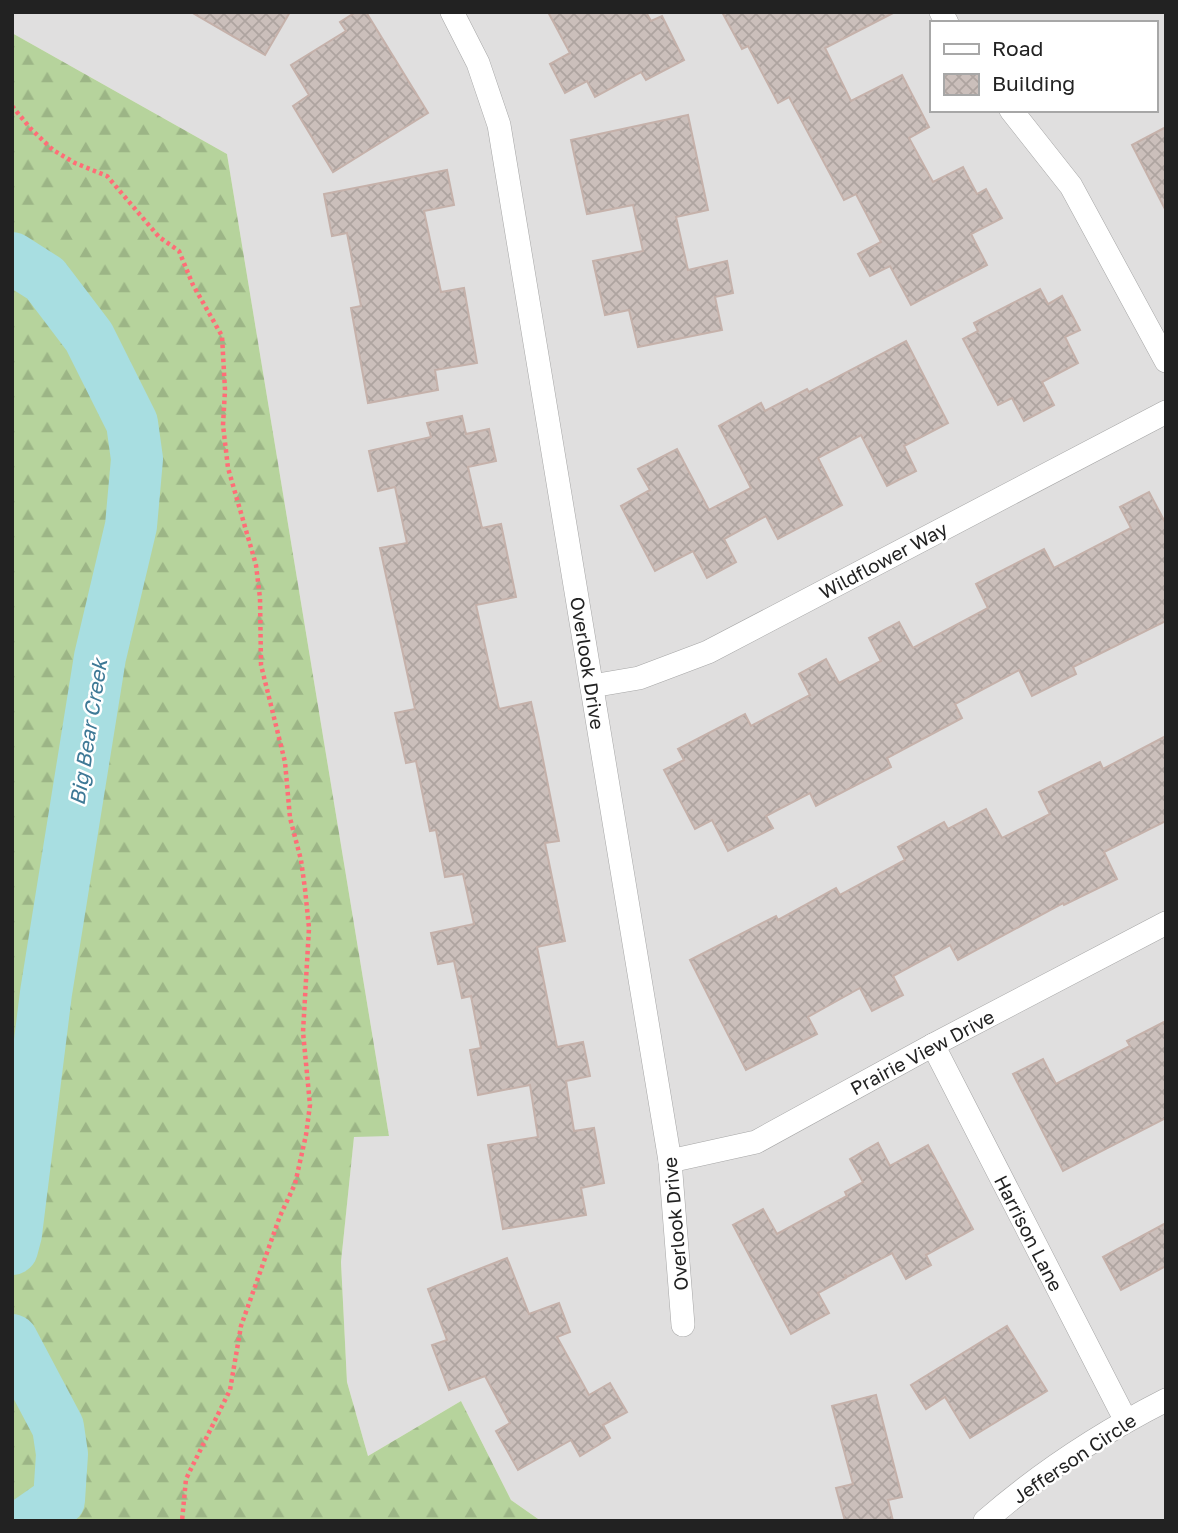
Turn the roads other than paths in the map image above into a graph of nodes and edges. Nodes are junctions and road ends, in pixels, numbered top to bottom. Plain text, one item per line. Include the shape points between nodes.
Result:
1 (452, 12) edge
2 (1013, 112) edge
3 (1166, 361) edge
4 (1166, 412) edge
5 (592, 686) junction
6 (1166, 923) edge
7 (933, 1045) junction
8 (670, 1161) junction
9 (683, 1325) dead end
10 (1166, 1400) edge
11 (1126, 1421) junction
12 (985, 1521) edge

1 - 5 street, Overlook Drive via 478,63 499,125
2 - 3 street via 1071,186
4 - 5 street, Wildflower Way via 708,652 639,678
5 - 8 street, Overlook Drive
6 - 7 street, Prairie View Drive
7 - 8 street, Prairie View Drive via 756,1142
7 - 11 street, Harrison Lane
8 - 9 street, Overlook Drive
10 - 11 street, Jefferson Circle
11 - 12 street, Jefferson Circle via 1027,1485

